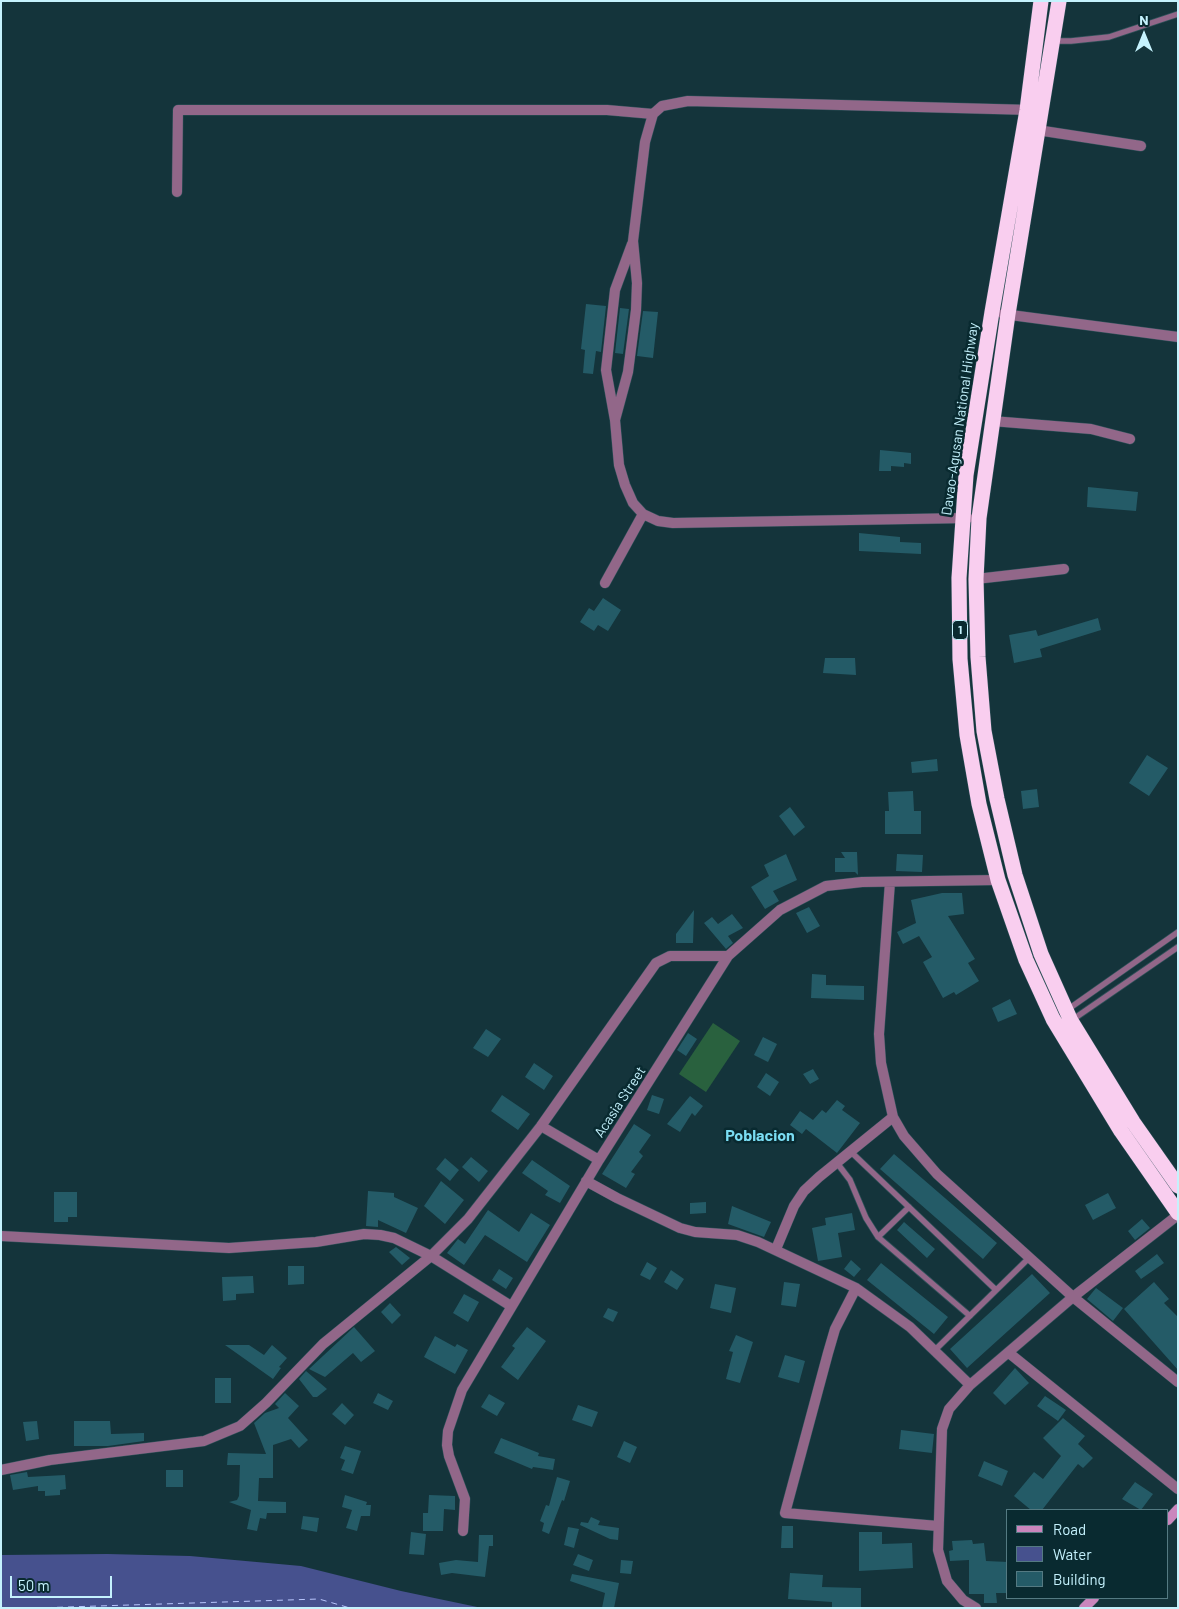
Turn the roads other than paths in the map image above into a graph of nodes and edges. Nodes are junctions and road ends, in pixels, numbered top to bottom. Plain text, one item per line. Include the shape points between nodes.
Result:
1 (1041, 1) edge
2 (1059, 1) edge
3 (1178, 14) edge
4 (1036, 38) junction
5 (1052, 41) junction
6 (1034, 110) junction
7 (653, 114) junction
8 (1037, 130) junction
9 (1141, 146) dead end
10 (177, 192) dead end
11 (633, 241) junction
12 (992, 312) junction
13 (1008, 314) junction
14 (1178, 337) edge
15 (615, 420) junction
16 (992, 421) junction
17 (1130, 439) dead end
18 (643, 514) junction
19 (962, 518) junction
20 (979, 518) junction
21 (1064, 569) dead end
22 (976, 579) junction
23 (604, 583) dead end
24 (998, 880) junction
25 (890, 882) junction
26 (1022, 895) junction
27 (1005, 900) junction
28 (1178, 932) edge
29 (1178, 947) edge
30 (728, 956) junction
31 (1068, 1016) junction
32 (1055, 1024) junction
33 (893, 1117) junction
34 (541, 1126) junction
35 (850, 1151) junction
36 (599, 1160) junction
37 (836, 1163) junction
38 (586, 1181) junction
39 (1178, 1186) edge
40 (909, 1207) junction
41 (1178, 1214) edge
42 (1, 1236) edge
43 (878, 1237) junction
44 (776, 1249) junction
45 (431, 1256) junction
46 (1029, 1258) junction
47 (856, 1288) junction
48 (996, 1290) junction
49 (1073, 1297) junction
50 (512, 1306) junction
51 (970, 1316) junction
52 (935, 1350) junction
53 (1009, 1352) junction
54 (1178, 1382) edge
55 (970, 1385) junction
56 (1, 1470) edge
57 (1178, 1490) edge
58 (1178, 1509) edge
59 (1169, 1519) edge
60 (938, 1526) junction
61 (463, 1531) dead end
62 (1093, 1599) edge
63 (976, 1608) edge
64 (1084, 1608) edge

1 - 4 highway, Davao-Agusan National Highway / 1
2 - 5 highway, Davao-Agusan National Highway / 1
3 - 5 lane via 1109,37
4 - 5 lane
4 - 6 highway, Davao-Agusan National Highway / 1
5 - 6 highway, Davao-Agusan National Highway / 1
6 - 7 street via 688,101 662,106
6 - 8 highway, Davao-Agusan National Highway / 1
6 - 12 highway, Davao-Agusan National Highway / 1
7 - 10 street via 607,110 178,110
7 - 11 street via 645,142
8 - 9 street
8 - 13 highway, Davao-Agusan National Highway / 1
11 - 15 street via 636,310 628,372
11 - 15 street via 615,290 606,352 608,391
12 - 13 street
12 - 19 highway, Davao-Agusan National Highway / 1
13 - 14 street
13 - 16 highway, Davao-Agusan National Highway / 1
15 - 18 street via 619,465 625,486
16 - 17 street via 1082,428
16 - 20 highway, Davao-Agusan National Highway / 1
18 - 19 street via 673,522
18 - 23 street
19 - 20 street
19 - 24 highway, Davao-Agusan National Highway / 1 via 960,659 967,735 979,804
20 - 22 highway, Davao-Agusan National Highway / 1
21 - 22 street
22 - 26 highway, Davao-Agusan National Highway / 1 via 984,731 997,799
24 - 25 street, Acasia Street
24 - 27 highway, Davao-Agusan National Highway / 1
25 - 30 street, Acasia Street via 842,883 810,892 761,925
25 - 33 street via 879,1034 881,1063
26 - 27 highway
26 - 31 highway, Davao-Agusan National Highway / 1 via 1041,954
27 - 32 highway, Davao-Agusan National Highway / 1 via 1026,960
28 - 31 lane
29 - 31 lane
30 - 34 street via 670,956 656,963
30 - 36 street, Acasia Street
31 - 32 lane
31 - 32 lane
31 - 39 highway, Davao-Agusan National Highway / 1
32 - 41 highway, Davao-Agusan National Highway / 1 via 1121,1132
33 - 35 street
33 - 46 street via 918,1155
34 - 36 street
34 - 45 street via 468,1219
35 - 37 street
35 - 40 lane
36 - 38 street, Acasia Street
37 - 43 lane via 850,1180
37 - 44 street via 809,1187 794,1206
38 - 44 street via 664,1221 694,1232 722,1233
38 - 50 street, Acasia Street
40 - 43 lane
40 - 48 lane
41 - 49 street
42 - 45 street via 228,1248 316,1242 364,1234 394,1238
43 - 51 lane
44 - 47 street
45 - 50 street
45 - 56 street via 323,1344 266,1404 240,1426 204,1442 50,1460
46 - 48 lane
46 - 49 street
47 - 52 street via 883,1306
47 - 60 street via 835,1329 785,1513
48 - 51 lane
49 - 53 street
49 - 54 street
50 - 61 street, Acasia Street via 462,1390 448,1431 448,1456 465,1499
51 - 52 lane
52 - 55 street
53 - 55 street
53 - 57 street
55 - 60 street via 952,1405 942,1429
58 - 59 main road
60 - 63 street via 938,1550 947,1581 963,1600
62 - 64 main road

